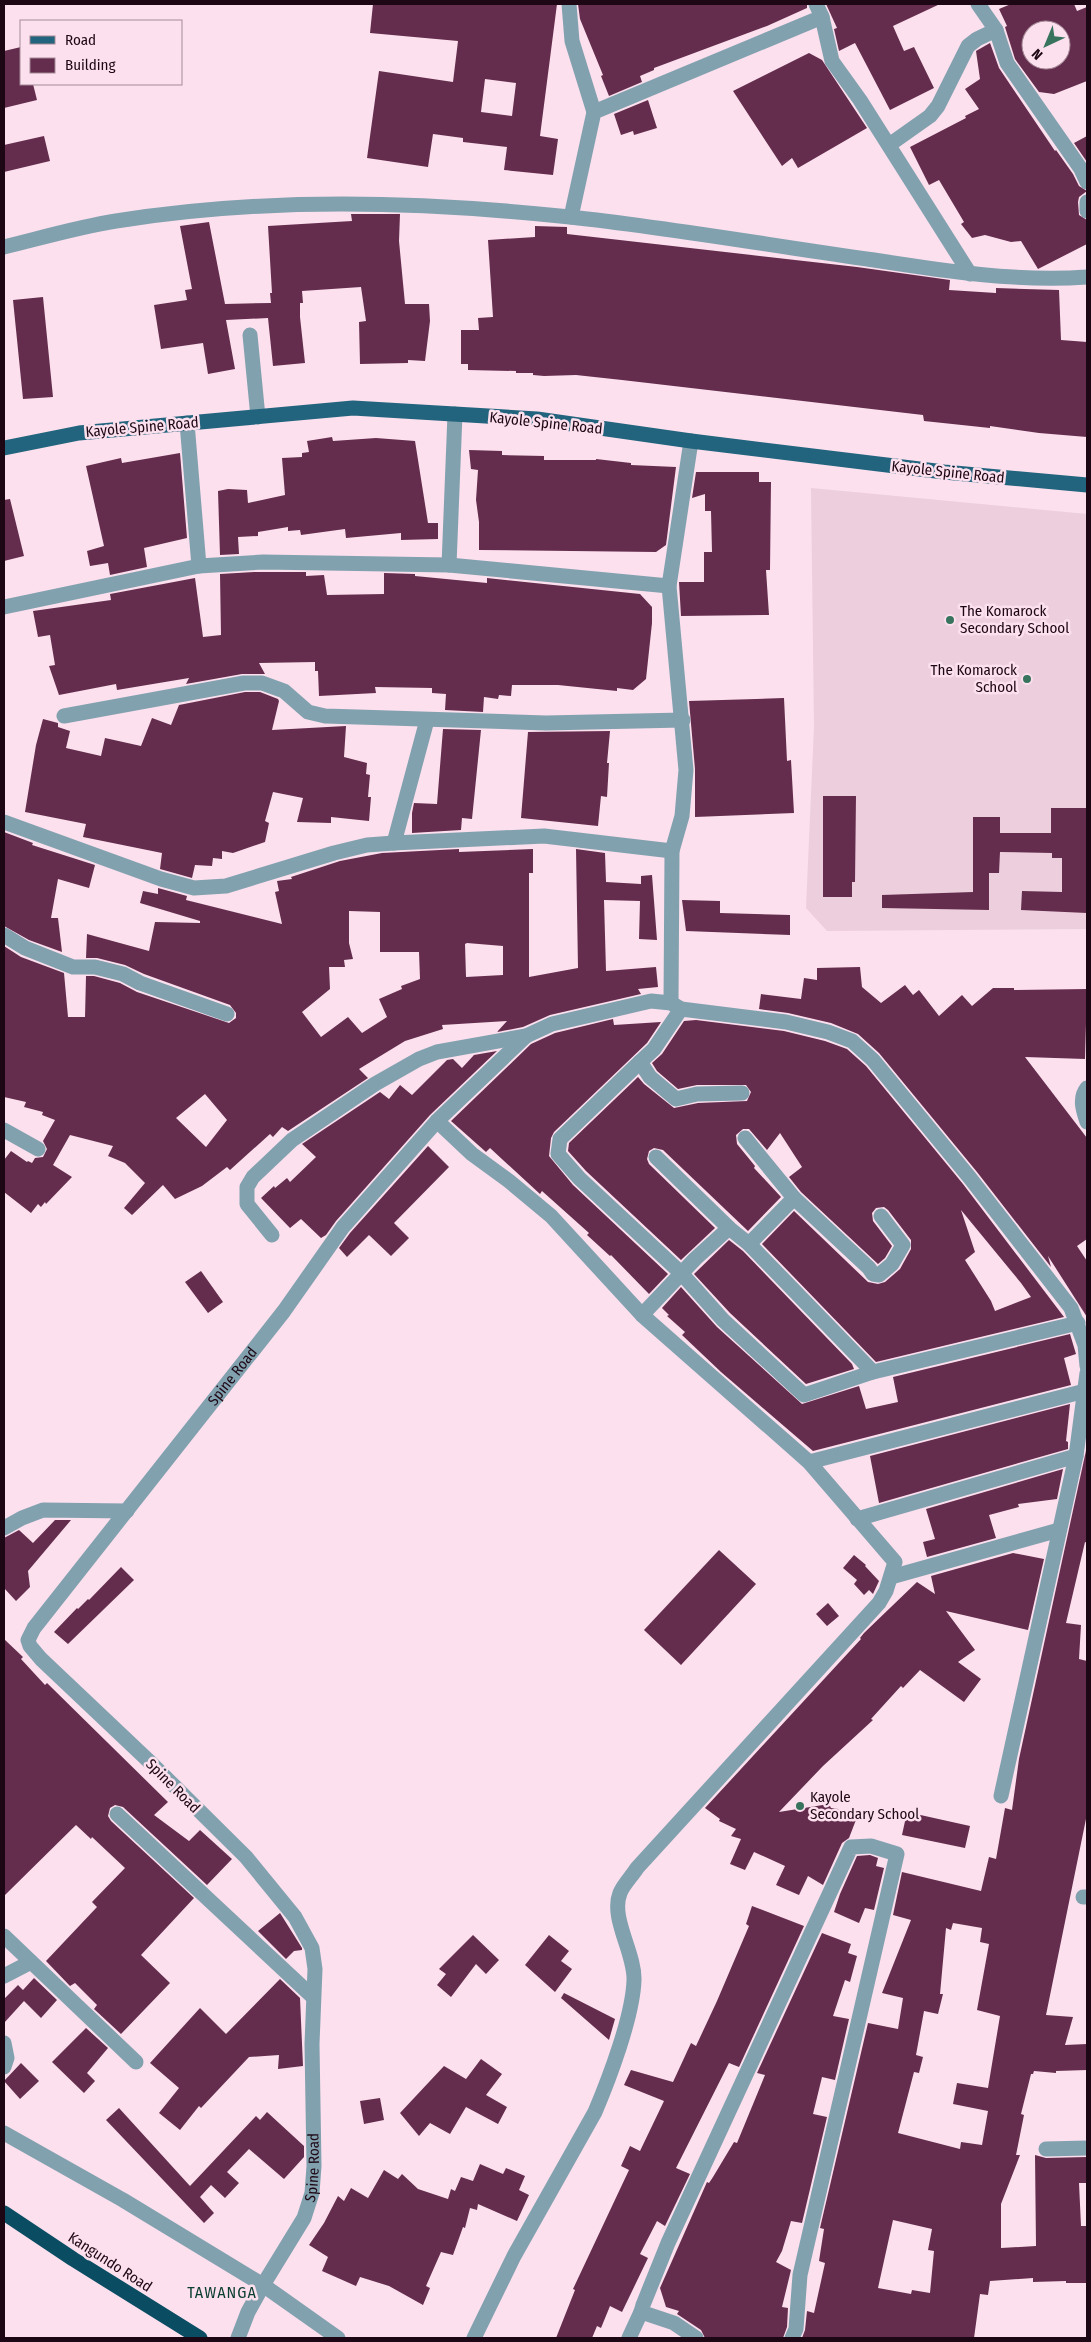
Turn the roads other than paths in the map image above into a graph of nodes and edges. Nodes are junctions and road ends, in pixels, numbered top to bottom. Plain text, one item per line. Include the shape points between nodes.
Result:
1 (569, 4) edge
2 (981, 5) edge
3 (819, 10) edge
4 (996, 30) junction
5 (594, 112) junction
6 (889, 145) junction
7 (1087, 182) edge
8 (1087, 202) edge
9 (1087, 211) edge
10 (571, 217) junction
11 (4, 247) edge
12 (970, 274) junction
13 (1087, 277) edge
14 (250, 334) dead end
15 (455, 414) junction
16 (258, 417) junction
17 (187, 423) junction
18 (691, 441) junction
19 (4, 448) edge
20 (1087, 485) edge
21 (450, 565) junction
22 (199, 566) junction
23 (669, 586) junction
24 (4, 607) edge
25 (64, 716) dead end
26 (427, 720) junction
27 (683, 720) junction
28 (4, 822) edge
29 (394, 843) junction
30 (672, 851) junction
31 (4, 935) edge
32 (676, 1006) junction
33 (227, 1014) dead end
34 (526, 1036) junction
35 (640, 1062) junction
36 (1087, 1088) edge
37 (742, 1093) dead end
38 (437, 1121) junction
39 (1087, 1122) edge
40 (4, 1130) edge
41 (745, 1138) dead end
42 (38, 1149) dead end
43 (656, 1157) dead end
44 (794, 1198) junction
45 (882, 1216) dead end
46 (730, 1228) junction
47 (272, 1236) dead end
48 (749, 1244) junction
49 (681, 1273) junction
50 (642, 1315) junction
51 (1078, 1323) junction
52 (1087, 1366) edge
53 (873, 1372) junction
54 (1087, 1373) edge
55 (1085, 1391) junction
56 (1076, 1456) junction
57 (809, 1462) junction
58 (128, 1511) junction
59 (857, 1519) junction
60 (4, 1528) edge
61 (1059, 1530) junction
62 (891, 1577) junction
63 (1001, 1796) dead end
64 (117, 1814) dead end
65 (4, 1936) edge
66 (31, 1962) junction
67 (4, 1976) edge
68 (313, 1997) junction
69 (4, 2043) edge
70 (136, 2062) dead end
71 (4, 2068) edge
72 (4, 2133) edge
73 (1087, 2148) edge
74 (1046, 2149) dead end
75 (4, 2212) edge
76 (263, 2285) junction
77 (641, 2312) junction
78 (200, 2338) edge
79 (238, 2338) edge
80 (338, 2338) edge
81 (474, 2338) edge
82 (628, 2338) edge
83 (696, 2338) edge
84 (792, 2338) edge

1 - 5 street via 572,42
2 - 4 street
3 - 5 street
3 - 6 street via 832,61
4 - 6 street via 968,46 930,116
4 - 7 street via 1007,62
5 - 10 street
6 - 12 street
8 - 9 street
10 - 11 street via 410,204 266,204 113,221
10 - 12 street
12 - 13 street via 1056,279
14 - 16 street
15 - 16 main road, Kayole Spine Road via 354,408
15 - 18 main road, Kayole Spine Road via 537,419
15 - 21 street
16 - 17 main road, Kayole Spine Road
17 - 19 main road, Kayole Spine Road via 79,433
17 - 22 street
18 - 20 main road, Kayole Spine Road via 944,472
18 - 23 street
21 - 22 street via 263,562
21 - 23 street
22 - 24 street
23 - 27 street
25 - 26 street via 244,683 262,683 284,691 308,712 325,716
26 - 27 street via 546,723
26 - 29 street
27 - 30 street via 686,770 682,816
28 - 29 street via 194,888 226,886 334,853
29 - 30 street via 544,836
30 - 32 street
31 - 33 street via 25,948 73,967 95,967 123,974
32 - 34 street via 651,1001 552,1024
32 - 35 street via 654,1049
32 - 51 street via 786,1022 852,1041 872,1060 970,1178 1071,1308
34 - 38 street, Spine Road
34 - 47 street via 437,1052 419,1059 375,1084 292,1140 253,1177 247,1187 247,1204
35 - 37 street via 650,1077 676,1099 697,1094
35 - 49 street via 560,1139 558,1154 579,1178
36 - 39 street via 1082,1104
38 - 50 street via 472,1154 551,1216
38 - 58 street, Spine Road via 343,1227 284,1311
40 - 42 street
41 - 44 street
43 - 46 street
44 - 45 street via 873,1274 879,1275 892,1264 903,1245
44 - 48 street
46 - 48 street
46 - 49 street
48 - 53 street
49 - 50 street
49 - 53 street via 723,1320 804,1395
50 - 57 street
51 - 52 street
51 - 53 street
54 - 55 street
55 - 56 street
55 - 57 street
56 - 59 street
56 - 61 street
57 - 59 street
58 - 60 street via 43,1510
58 - 68 street, Spine Road via 34,1628 28,1640 30,1646 246,1857 295,1917 312,1948 315,1969
59 - 62 street via 895,1562
61 - 62 street
61 - 63 street
62 - 81 street via 879,1603 637,1868 620,1894 617,1912 630,1953 634,1979 631,2005 605,2088 595,2112 514,2256
64 - 68 street
65 - 66 street
66 - 67 street
66 - 70 street
68 - 76 street, Spine Road via 312,2193 304,2218
69 - 71 street via 7,2058
72 - 76 street
73 - 74 street
75 - 78 highway, Kangundo Road
76 - 79 street, Spine Road
76 - 80 street
77 - 82 street
77 - 83 street via 674,2323
77 - 84 street via 668,2244 850,1846 871,1846 897,1854 800,2275 796,2329

